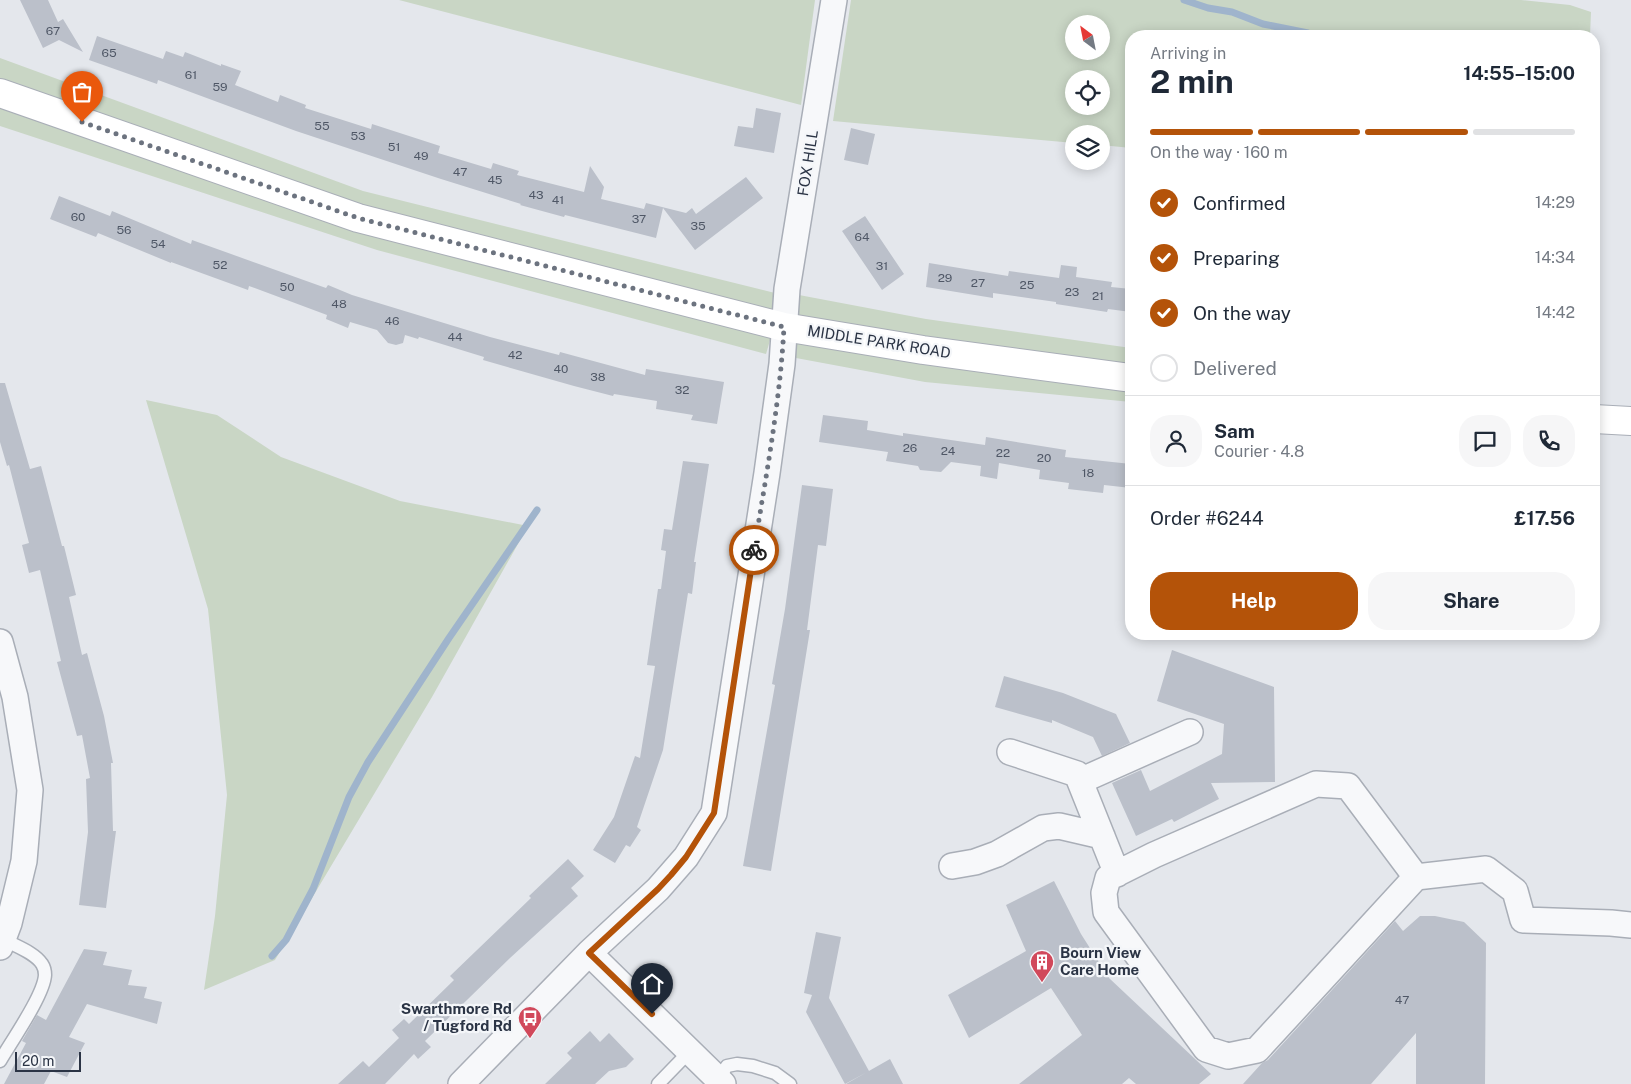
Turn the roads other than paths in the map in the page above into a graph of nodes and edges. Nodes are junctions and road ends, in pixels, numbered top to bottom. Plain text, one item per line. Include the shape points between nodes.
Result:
1 (834, 0) edge
2 (0, 93) edge
3 (784, 327) junction
4 (1125, 377) edge
5 (1600, 419) edge
6 (1631, 421) edge
7 (0, 642) edge
8 (7, 699) edge
9 (1190, 732) dead end
10 (1010, 752) dead end
11 (1080, 781) junction
12 (1102, 836) junction
13 (952, 866) dead end
14 (1117, 874) junction
15 (1416, 877) junction
16 (1631, 925) edge
17 (2, 943) edge
18 (589, 953) junction
19 (690, 1051) junction
20 (0, 1061) edge
21 (720, 1082) edge
22 (461, 1084) edge
23 (658, 1084) edge
24 (790, 1084) edge

1 - 3 street, FOX HILL via 787,289
2 - 3 street, MIDDLE PARK ROAD via 358,218
3 - 4 street, MIDDLE PARK ROAD via 923,350
3 - 18 street, FOX HILL via 767,473 714,813 671,875
5 - 6 street
7 - 8 street
8 - 17 street via 30,790 24,861 10,923
9 - 11 street
10 - 11 street via 1078,774
11 - 12 street
12 - 13 street via 1059,826 1044,828 997,854
12 - 14 street
14 - 15 street via 1316,784 1348,786
14 - 15 street via 1108,878 1104,893 1106,912 1206,1049 1228,1056 1256,1050
15 - 16 street via 1486,869 1515,892 1524,920
17 - 20 lane via 38,958 45,975 28,1015
18 - 19 street
18 - 22 street, FOX HILL
19 - 21 street
19 - 23 lane
21 - 24 lane via 727,1066 736,1064 775,1073

